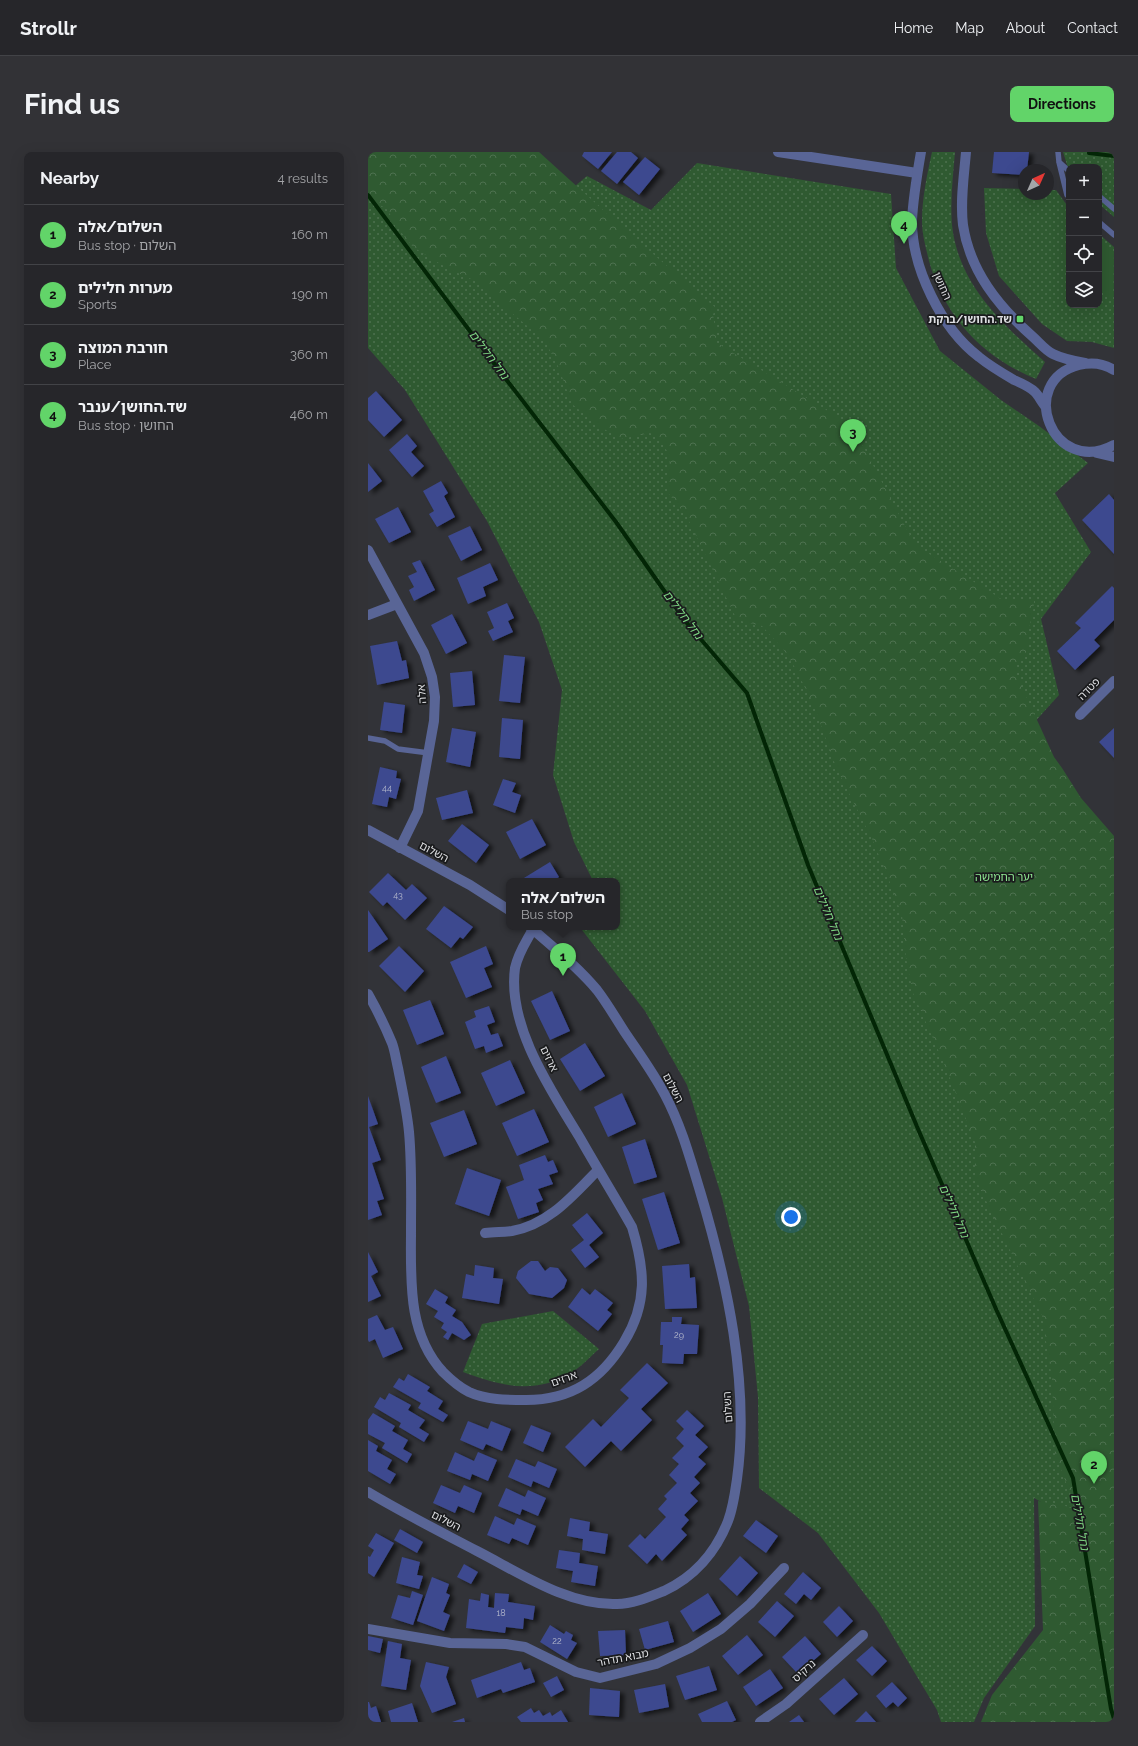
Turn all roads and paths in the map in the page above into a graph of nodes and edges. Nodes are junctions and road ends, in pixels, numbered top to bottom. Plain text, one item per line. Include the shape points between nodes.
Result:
1 (778, 152) edge
2 (922, 152) edge
3 (966, 152) edge
4 (1058, 152) edge
5 (823, 155) edge
6 (1059, 162) junction
7 (1066, 168) edge
8 (917, 173) junction
9 (1066, 191) edge
10 (1102, 199) edge
11 (1114, 209) edge
12 (1102, 225) edge
13 (1114, 235) edge
14 (1085, 363) junction
15 (1114, 370) edge
16 (1046, 407) junction
17 (1114, 445) edge
18 (1093, 452) junction
19 (1114, 457) edge
20 (368, 550) edge
21 (397, 604) junction
22 (368, 615) edge
23 (1114, 681) edge
24 (1080, 715) dead end
25 (368, 738) edge
26 (429, 753) junction
27 (368, 830) edge
28 (400, 848) junction
29 (506, 908) edge
30 (530, 930) edge
31 (533, 930) edge
32 (368, 994) edge
33 (598, 1170) junction
34 (485, 1233) dead end
35 (368, 1492) edge
36 (784, 1568) dead end
37 (368, 1629) edge
38 (863, 1635) dead end
39 (760, 1722) edge

1 - 5 street
2 - 8 street, החושן
3 - 14 street via 963,224 968,249 981,278 1002,307 1051,353 1063,359
4 - 6 lane
5 - 8 street
6 - 7 lane
6 - 9 lane
8 - 16 street, החושן via 912,223 916,251 926,285 941,314 977,356 1035,392
10 - 11 lane
12 - 13 lane
14 - 15 street via 1098,363
14 - 16 street via 1072,366 1053,383 1047,395
16 - 18 street via 1048,422 1065,445 1078,451
17 - 18 street via 1106,450
18 - 19 street
20 - 21 street, אלה
21 - 22 street
21 - 26 street, אלה via 424,653 432,677 435,697
23 - 24 street, פטדה
25 - 26 lane via 384,740 398,749
26 - 28 street, אלה via 418,811
27 - 28 street, השלום
28 - 29 street, השלום via 470,885
30 - 33 street, ארזים via 520,952 514,984 520,1020 539,1068
31 - 35 street, השלום via 597,990 665,1095 685,1140 719,1263 737,1366 741,1420 740,1459 728,1520 716,1546 698,1568 674,1586 647,1598 619,1604 594,1603 560,1593
32 - 33 street, ארזים via 392,1044 409,1130 411,1287 414,1315 422,1340 433,1361 450,1379 468,1392 509,1400 538,1400 562,1394 585,1385 604,1371 630,1333 639,1308 643,1283 640,1254 632,1227
33 - 34 street via 558,1210 534,1225 513,1231
36 - 37 street, מבוא תדהר via 721,1630 656,1664 600,1678 576,1672 524,1647 506,1644 450,1643
38 - 39 street, נרקיס via 786,1704

